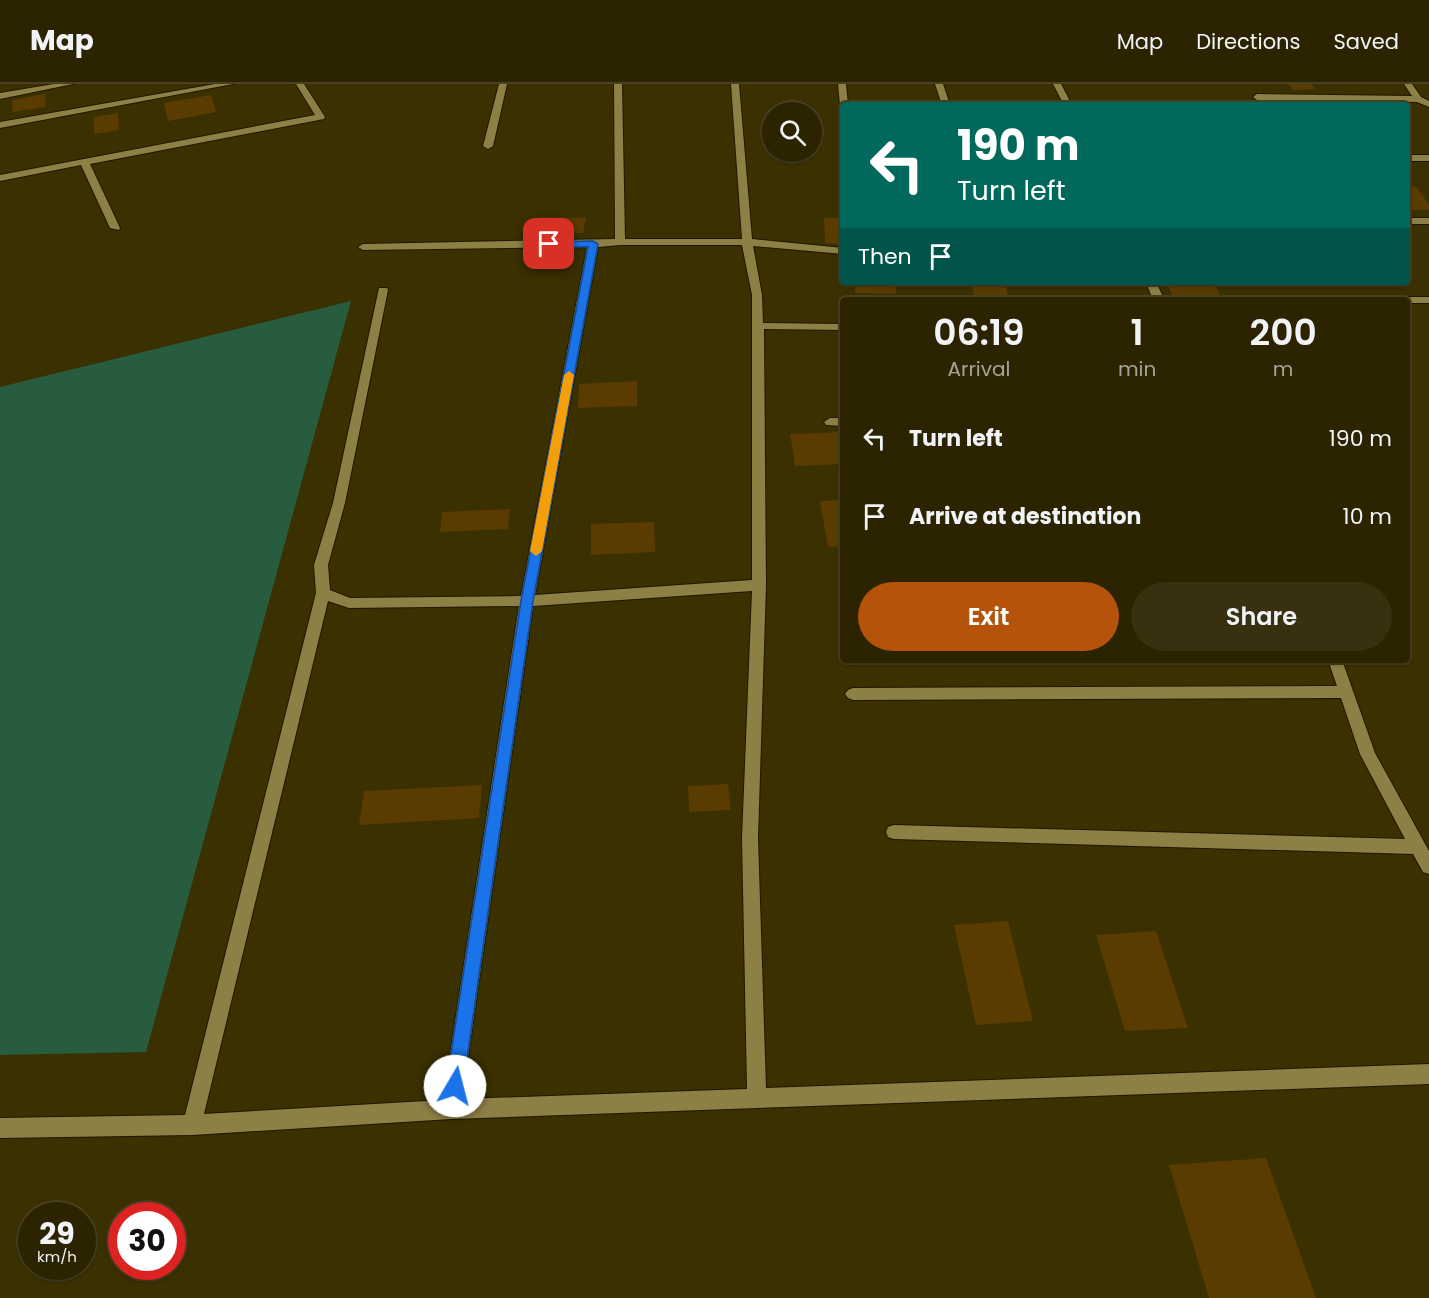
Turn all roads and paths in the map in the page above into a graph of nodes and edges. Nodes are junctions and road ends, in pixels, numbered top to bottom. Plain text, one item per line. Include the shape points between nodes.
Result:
1 (69, 84) edge
2 (229, 84) edge
3 (300, 84) edge
4 (503, 84) edge
5 (618, 84) edge
6 (735, 84) edge
7 (842, 84) edge
8 (939, 84) edge
9 (1058, 84) edge
10 (1408, 84) edge
11 (0, 96) edge
12 (1257, 97) dead end
13 (1418, 99) junction
14 (844, 102) edge
15 (945, 102) edge
16 (1067, 102) edge
17 (1429, 104) edge
18 (0, 125) edge
19 (489, 146) dead end
20 (1410, 158) edge
21 (1429, 158) edge
22 (84, 161) junction
23 (0, 178) edge
24 (1410, 221) edge
25 (1429, 221) edge
26 (115, 228) dead end
27 (620, 242) junction
28 (747, 242) junction
29 (593, 244) junction
30 (363, 247) dead end
31 (840, 251) edge
32 (383, 290) dead end
33 (1410, 300) edge
34 (1429, 300) edge
35 (758, 326) junction
36 (840, 327) edge
37 (759, 585) junction
38 (323, 593) junction
39 (527, 601) junction
40 (1336, 663) edge
41 (1346, 692) junction
42 (853, 694) dead end
43 (894, 832) dead end
44 (1418, 847) junction
45 (1429, 867) edge
46 (1429, 1074) edge
47 (757, 1098) junction
48 (451, 1109) junction
49 (192, 1125) junction
50 (0, 1128) edge

1 - 11 street
2 - 18 street
3 - 22 street via 321,117
4 - 19 street
5 - 27 street
6 - 28 street
7 - 14 street
8 - 15 street
9 - 16 street
10 - 13 street
12 - 13 street
13 - 17 street
20 - 21 street
22 - 23 street
22 - 26 street
24 - 25 street
27 - 28 street
27 - 29 street
28 - 31 street
28 - 35 street
29 - 30 street
29 - 39 street
32 - 38 street via 339,503 321,565
33 - 34 street
35 - 36 street
35 - 37 street
37 - 39 street
37 - 47 street via 750,838
38 - 39 street via 349,603
38 - 49 street
39 - 48 street
40 - 41 street
41 - 42 street
41 - 44 street via 1368,754
43 - 44 street
44 - 45 street
46 - 47 street
47 - 48 street
48 - 49 street
49 - 50 street

